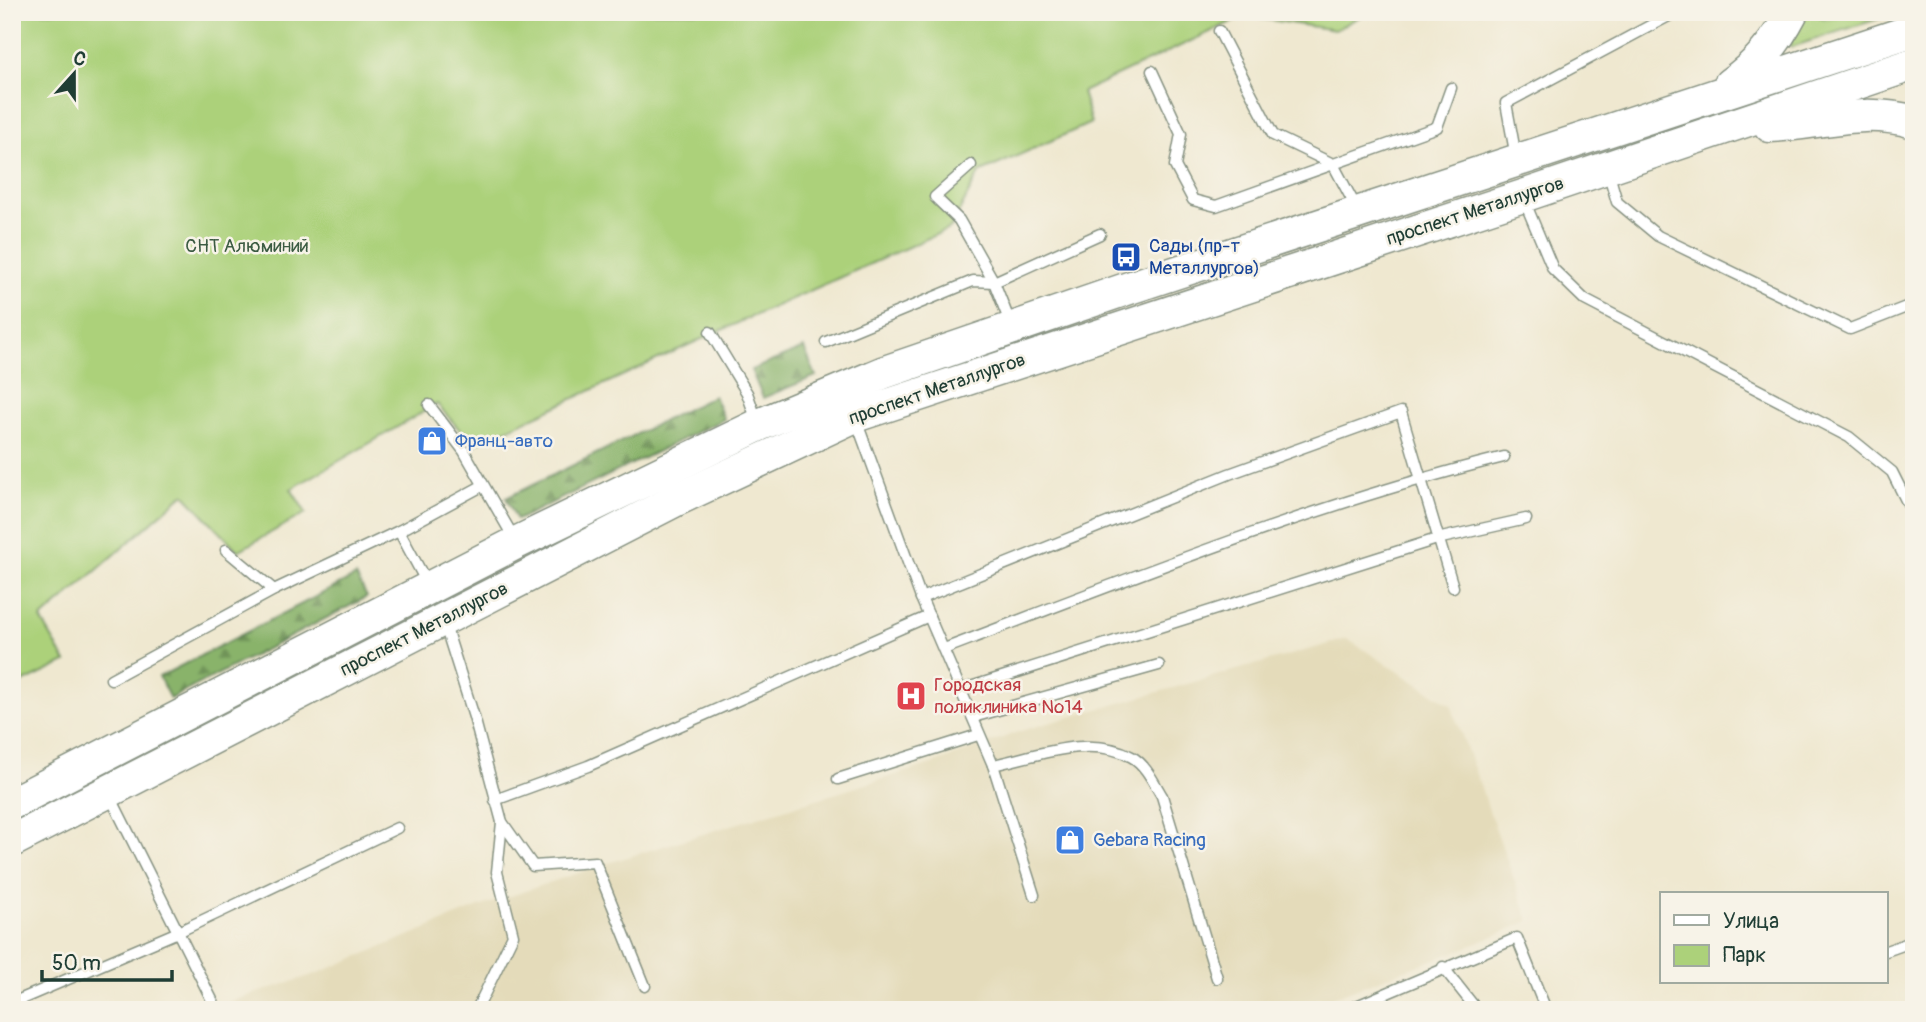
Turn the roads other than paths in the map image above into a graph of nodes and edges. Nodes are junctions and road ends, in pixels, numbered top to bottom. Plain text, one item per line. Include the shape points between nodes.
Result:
1 (1676, 12) edge
2 (1792, 12) edge
3 (1914, 30) edge
4 (1219, 31) dead end
5 (1914, 64) edge
6 (1152, 71) dead end
7 (1451, 88) dead end
8 (1712, 97) junction
9 (1914, 122) edge
10 (1723, 128) junction
11 (1517, 160) junction
12 (1333, 164) junction
13 (971, 165) dead end
14 (1607, 168) junction
15 (1523, 196) junction
16 (1359, 212) junction
17 (1100, 234) dead end
18 (994, 282) junction
19 (1914, 304) edge
20 (1013, 329) junction
21 (710, 332) dead end
22 (826, 342) dead end
23 (429, 405) dead end
24 (855, 416) junction
25 (759, 425) junction
26 (1504, 457) dead end
27 (1422, 477) junction
28 (482, 486) junction
29 (1914, 516) edge
30 (1526, 519) dead end
31 (399, 531) junction
32 (1437, 540) junction
33 (516, 543) junction
34 (226, 550) dead end
35 (429, 586) junction
36 (1453, 587) dead end
37 (274, 590) junction
38 (921, 598) junction
39 (929, 616) junction
40 (443, 618) junction
41 (944, 649) junction
42 (1159, 665) dead end
43 (111, 679) dead end
44 (961, 690) junction
45 (973, 717) junction
46 (978, 735) junction
47 (993, 765) junction
48 (838, 779) dead end
49 (107, 791) junction
50 (495, 800) junction
51 (12, 803) edge
52 (502, 822) junction
53 (397, 828) dead end
54 (12, 841) edge
55 (1034, 895) dead end
56 (178, 932) junction
57 (1914, 941) edge
58 (1888, 950) edge
59 (1443, 967) junction
60 (1217, 978) dead end
61 (645, 986) dead end
62 (12, 1003) edge
63 (217, 1010) edge
64 (481, 1010) edge
65 (1348, 1010) edge
66 (1477, 1010) edge
67 (1546, 1010) edge

1 - 11 lane via 1506,103
2 - 8 main road via 1757,65
3 - 8 main road, проспект Металлургов
4 - 12 lane via 1273,135
5 - 10 main road, проспект Металлургов
6 - 12 lane via 1181,134 1175,166 1193,200 1216,206
7 - 12 lane via 1437,127
8 - 11 main road, проспект Металлургов
9 - 10 main road via 1886,115 1847,116
10 - 14 main road, проспект Металлургов
11 - 16 main road, проспект Металлургов
12 - 16 lane
13 - 18 lane via 935,197 959,220
14 - 15 main road, проспект Металлургов
14 - 19 lane via 1617,202 1658,236 1850,329
15 - 24 main road, проспект Металлургов
15 - 29 lane via 1553,269 1585,300 1849,438 1892,472
16 - 20 main road, проспект Металлургов
17 - 18 lane
18 - 20 lane
18 - 22 lane via 973,281
20 - 25 main road, проспект Металлургов via 885,372
21 - 25 lane via 747,393
23 - 28 lane via 464,451
24 - 38 lane
24 - 40 main road, проспект Металлургов
25 - 33 main road, проспект Металлургов
26 - 27 lane
27 - 32 lane
27 - 38 lane via 1401,412 1229,474
27 - 41 lane
28 - 31 lane
28 - 33 lane
30 - 32 lane
31 - 35 lane
31 - 37 lane
32 - 36 lane
32 - 44 lane
33 - 35 main road, проспект Металлургов
34 - 37 lane
35 - 51 main road, проспект Металлургов
37 - 43 lane
38 - 39 lane
39 - 41 lane
39 - 50 lane via 588,766
40 - 49 main road, проспект Металлургов
40 - 50 lane
41 - 44 lane
42 - 45 lane
44 - 45 lane
45 - 46 lane
46 - 47 lane
46 - 48 lane
47 - 55 lane
47 - 60 lane via 1081,747 1102,746 1133,758 1162,796
49 - 54 main road, проспект Металлургов
49 - 56 lane
50 - 52 lane
52 - 61 lane via 533,866 595,862
52 - 64 lane via 498,872 513,935 478,1007
53 - 56 lane
56 - 62 lane
56 - 63 lane
57 - 58 lane
59 - 65 lane
59 - 66 lane
59 - 67 lane via 1517,938

